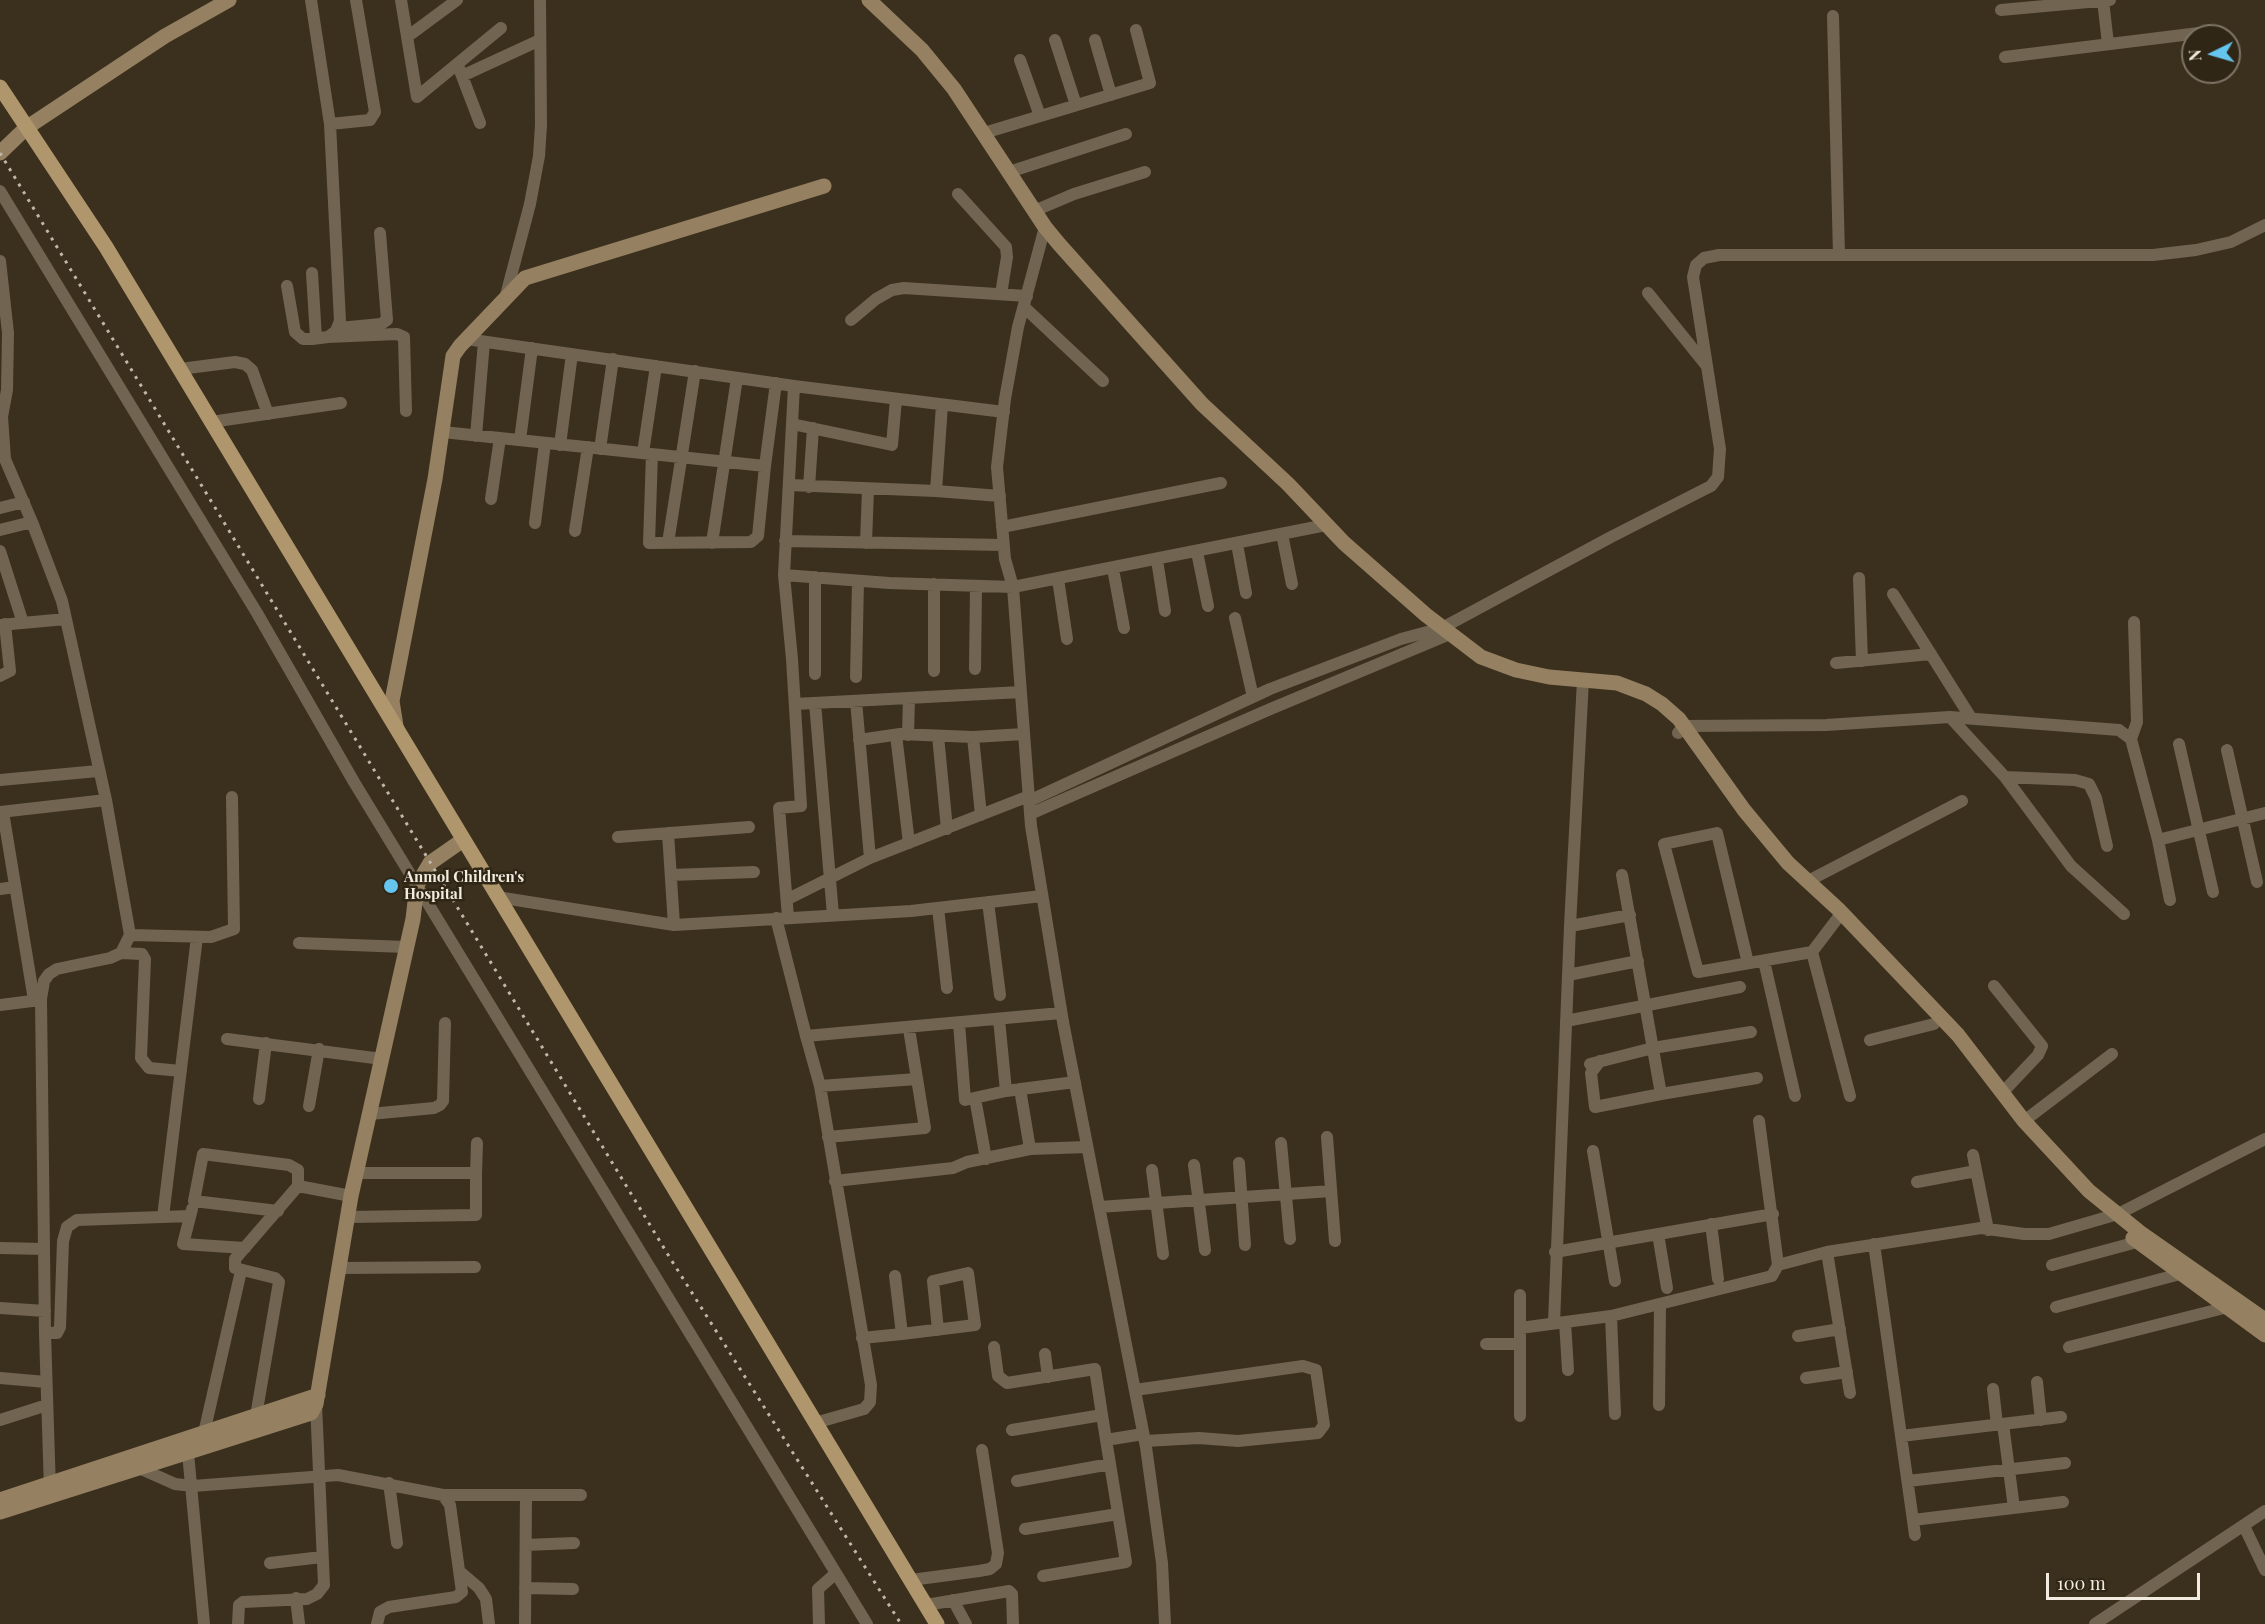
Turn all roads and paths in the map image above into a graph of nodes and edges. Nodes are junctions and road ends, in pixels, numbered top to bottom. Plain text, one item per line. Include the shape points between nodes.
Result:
1 (229, 0) edge
2 (311, 0) edge
3 (356, 0) edge
4 (401, 0) edge
5 (457, 0) edge
6 (540, 0) edge
7 (869, 0) edge
8 (2106, 0) edge
9 (445, 4) edge
10 (2001, 10) dead end
11 (1833, 16) dead end
12 (501, 28) dead end
13 (1136, 30) dead end
14 (2181, 35) edge
15 (407, 37) junction
16 (540, 40) junction
17 (1054, 40) dead end
18 (1095, 40) dead end
19 (2108, 44) junction
20 (2005, 57) dead end
21 (1020, 60) dead end
22 (460, 70) junction
23 (0, 87) edge
24 (1111, 95) junction
25 (1076, 105) junction
26 (1040, 116) junction
27 (330, 123) junction
28 (480, 123) dead end
29 (26, 128) junction
30 (984, 133) junction
31 (1126, 134) dead end
32 (0, 153) edge
33 (1009, 172) junction
34 (1145, 172) dead end
35 (824, 186) dead end
36 (0, 190) edge
37 (958, 194) dead end
38 (1034, 211) junction
39 (2265, 225) edge
40 (1045, 227) junction
41 (380, 233) dead end
42 (1839, 255) junction
43 (0, 261) edge
44 (312, 273) dead end
45 (287, 286) dead end
46 (1648, 293) dead end
47 (1002, 294) junction
48 (504, 300) junction
49 (1025, 301) junction
50 (851, 320) dead end
51 (339, 328) junction
52 (322, 337) junction
53 (466, 339) junction
54 (484, 342) junction
55 (532, 348) junction
56 (572, 354) junction
57 (613, 359) junction
58 (656, 366) junction
59 (1707, 366) junction
60 (180, 369) junction
61 (695, 371) junction
62 (737, 378) junction
63 (1103, 381) dead end
64 (776, 383) junction
65 (794, 386) junction
66 (896, 399) junction
67 (341, 403) dead end
68 (942, 405) junction
69 (406, 411) dead end
70 (1004, 412) junction
71 (268, 414) junction
72 (211, 422) junction
73 (792, 424) junction
74 (813, 428) junction
75 (443, 432) junction
76 (476, 435) junction
77 (500, 438) junction
78 (520, 440) junction
79 (545, 443) junction
80 (560, 444) junction
81 (594, 448) junction
82 (647, 454) junction
83 (682, 458) junction
84 (724, 462) junction
85 (765, 466) junction
86 (1221, 483) dead end
87 (789, 485) junction
88 (809, 487) junction
89 (868, 489) junction
90 (936, 491) junction
91 (1000, 496) junction
92 (491, 499) dead end
93 (24, 502) junction
94 (0, 508) edge
95 (32, 522) junction
96 (535, 523) dead end
97 (1326, 525) junction
98 (1002, 527) junction
99 (0, 530) edge
100 (575, 531) dead end
101 (1282, 534) junction
102 (785, 542) junction
103 (668, 543) junction
104 (712, 543) junction
105 (866, 543) junction
106 (1238, 543) junction
107 (1004, 545) junction
108 (0, 551) edge
109 (1197, 552) junction
110 (1157, 560) junction
111 (1113, 568) junction
112 (784, 575) junction
113 (815, 577) junction
114 (1859, 578) dead end
115 (1058, 579) junction
116 (858, 580) junction
117 (934, 584) junction
118 (1292, 584) dead end
119 (976, 586) junction
120 (1013, 587) junction
121 (1246, 593) dead end
122 (1893, 594) dead end
123 (1208, 606) dead end
124 (1165, 610) dead end
125 (1234, 618) dead end
126 (66, 619) junction
127 (23, 622) junction
128 (2134, 622) dead end
129 (3, 624) edge
130 (1124, 628) dead end
131 (1446, 631) junction
132 (1067, 639) dead end
133 (1931, 654) junction
134 (1862, 661) junction
135 (1836, 663) dead end
136 (975, 669) dead end
137 (934, 671) dead end
138 (815, 674) dead end
139 (0, 676) edge
140 (856, 677) dead end
141 (1583, 680) junction
142 (1021, 692) junction
143 (1253, 697) junction
144 (909, 698) junction
145 (856, 701) junction
146 (815, 703) junction
147 (795, 704) junction
148 (1950, 717) junction
149 (1971, 718) junction
150 (1681, 729) junction
151 (396, 730) junction
152 (1024, 734) junction
153 (902, 735) junction
154 (938, 736) junction
155 (973, 737) junction
156 (2131, 739) junction
157 (860, 740) junction
158 (2179, 744) dead end
159 (2227, 750) dead end
160 (98, 771) junction
161 (2005, 777) junction
162 (0, 780) edge
163 (232, 796) dead end
164 (1029, 798) junction
165 (106, 800) junction
166 (1962, 801) dead end
167 (1, 812) edge
168 (2265, 813) edge
169 (1030, 814) junction
170 (981, 815) junction
171 (2242, 819) junction
172 (749, 827) dead end
173 (946, 829) junction
174 (2199, 830) junction
175 (668, 833) junction
176 (618, 837) dead end
177 (463, 840) junction
178 (2157, 840) junction
179 (909, 843) junction
180 (2107, 846) dead end
181 (870, 858) junction
182 (754, 872) dead end
183 (1622, 875) dead end
184 (671, 876) junction
185 (830, 878) junction
186 (1808, 881) junction
187 (2257, 882) dead end
188 (417, 885) junction
189 (15, 887) junction
190 (0, 889) edge
191 (2213, 892) dead end
192 (1042, 896) junction
193 (497, 897) junction
194 (788, 899) junction
195 (2170, 900) dead end
196 (988, 902) junction
197 (938, 908) junction
198 (1831, 910) junction
199 (2124, 914) dead end
200 (833, 915) junction
201 (1630, 915) junction
202 (782, 918) junction
203 (674, 925) junction
204 (1570, 926) junction
205 (130, 935) junction
206 (197, 937) junction
207 (299, 943) dead end
208 (406, 947) junction
209 (1812, 952) junction
210 (121, 953) junction
211 (1638, 961) junction
212 (1764, 961) junction
213 (1749, 963) junction
214 (1568, 975) junction
215 (1994, 986) dead end
216 (1740, 987) dead end
217 (947, 988) dead end
218 (1000, 995) dead end
219 (38, 1000) junction
220 (1646, 1004) junction
221 (0, 1005) edge
222 (1062, 1013) junction
223 (999, 1020) junction
224 (1566, 1021) junction
225 (445, 1023) dead end
226 (959, 1023) junction
227 (1934, 1024) junction
228 (909, 1029) junction
229 (1750, 1032) dead end
230 (806, 1036) junction
231 (227, 1039) dead end
232 (1870, 1040) dead end
233 (266, 1043) junction
234 (1653, 1048) junction
235 (319, 1049) junction
236 (2112, 1054) dead end
237 (382, 1059) junction
238 (181, 1071) junction
239 (1757, 1077) dead end
240 (917, 1079) junction
241 (1075, 1082) junction
242 (820, 1086) junction
243 (1020, 1089) junction
244 (1006, 1091) junction
245 (2002, 1092) junction
246 (1661, 1094) junction
247 (1795, 1096) dead end
248 (1850, 1096) dead end
249 (975, 1098) junction
250 (259, 1099) dead end
251 (309, 1106) dead end
252 (370, 1114) junction
253 (1759, 1120) dead end
254 (2024, 1121) junction
255 (828, 1137) junction
256 (1327, 1137) dead end
257 (2265, 1139) edge
258 (477, 1143) dead end
259 (1281, 1143) dead end
260 (1087, 1147) junction
261 (1030, 1149) junction
262 (1593, 1151) dead end
263 (1973, 1155) dead end
264 (986, 1159) junction
265 (1239, 1163) dead end
266 (1194, 1165) dead end
267 (1152, 1170) dead end
268 (1976, 1172) junction
269 (357, 1173) junction
270 (476, 1173) junction
271 (835, 1181) junction
272 (1917, 1182) dead end
273 (298, 1186) junction
274 (1331, 1191) junction
275 (1286, 1195) junction
276 (351, 1196) junction
277 (1242, 1198) junction
278 (194, 1201) junction
279 (1199, 1201) junction
280 (1157, 1204) junction
281 (1099, 1207) junction
282 (278, 1211) junction
283 (1773, 1214) junction
284 (2113, 1215) junction
285 (190, 1216) junction
286 (163, 1217) junction
287 (348, 1217) junction
288 (1711, 1224) junction
289 (1988, 1230) junction
290 (1658, 1234) junction
291 (1290, 1239) dead end
292 (1335, 1241) dead end
293 (2137, 1242) junction
294 (1608, 1243) junction
295 (1874, 1244) junction
296 (1245, 1245) dead end
297 (0, 1248) edge
298 (244, 1248) junction
299 (44, 1249) junction
300 (1205, 1250) dead end
301 (1555, 1252) junction
302 (1827, 1252) junction
303 (1163, 1254) dead end
304 (1779, 1265) junction
305 (2052, 1265) dead end
306 (475, 1267) dead end
307 (341, 1268) junction
308 (241, 1271) junction
309 (2180, 1274) junction
310 (895, 1276) dead end
311 (1718, 1279) dead end
312 (1615, 1281) dead end
313 (1667, 1287) dead end
314 (1520, 1295) dead end
315 (2229, 1302) junction
316 (1660, 1305) junction
317 (2056, 1307) dead end
318 (0, 1308) edge
319 (45, 1311) junction
320 (1611, 1316) junction
321 (2265, 1320) edge
322 (1556, 1323) junction
323 (1520, 1328) junction
324 (1840, 1329) junction
325 (938, 1330) junction
326 (45, 1333) junction
327 (902, 1334) junction
328 (2265, 1335) edge
329 (1798, 1336) dead end
330 (862, 1338) junction
331 (1486, 1344) dead end
332 (1520, 1344) junction
333 (994, 1347) dead end
334 (2069, 1347) dead end
335 (1045, 1354) dead end
336 (1568, 1370) dead end
337 (1846, 1372) junction
338 (1048, 1377) junction
339 (0, 1378) edge
340 (1806, 1378) dead end
341 (46, 1382) junction
342 (2037, 1382) dead end
343 (1994, 1389) dead end
344 (1135, 1390) junction
345 (1850, 1393) dead end
346 (317, 1400) junction
347 (47, 1405) junction
348 (1659, 1405) dead end
349 (1615, 1414) dead end
350 (1102, 1415) junction
351 (256, 1416) junction
352 (1520, 1416) dead end
353 (2061, 1418) dead end
354 (0, 1420) edge
355 (2041, 1420) junction
356 (815, 1423) junction
357 (2000, 1424) junction
358 (1012, 1430) dead end
359 (204, 1433) junction
360 (1901, 1436) junction
361 (1144, 1438) junction
362 (1106, 1440) junction
363 (982, 1450) dead end
364 (188, 1453) junction
365 (2066, 1463) dead end
366 (1110, 1464) junction
367 (139, 1468) junction
368 (2009, 1470) junction
369 (318, 1476) junction
370 (1017, 1481) dead end
371 (1908, 1481) junction
372 (389, 1483) junction
373 (193, 1486) junction
374 (50, 1491) junction
375 (443, 1494) junction
376 (526, 1495) junction
377 (581, 1495) dead end
378 (0, 1500) edge
379 (2063, 1502) dead end
380 (2014, 1508) junction
381 (2265, 1511) edge
382 (0, 1512) edge
383 (1119, 1514) junction
384 (1913, 1520) junction
385 (2244, 1526) junction
386 (1025, 1529) dead end
387 (1916, 1535) dead end
388 (397, 1543) dead end
389 (574, 1543) dead end
390 (526, 1545) junction
391 (322, 1557) junction
392 (270, 1563) dead end
393 (2265, 1570) edge
394 (459, 1571) junction
395 (835, 1574) junction
396 (1043, 1576) dead end
397 (910, 1580) junction
398 (525, 1588) junction
399 (573, 1589) dead end
400 (296, 1598) junction
401 (953, 1600) junction
402 (926, 1605) junction
403 (204, 1624) edge
404 (238, 1624) edge
405 (299, 1624) edge
406 (377, 1624) edge
407 (489, 1624) edge
408 (525, 1624) edge
409 (819, 1624) edge
410 (867, 1624) edge
411 (938, 1624) edge
412 (966, 1624) edge
413 (1013, 1624) edge
414 (1165, 1624) edge
415 (2095, 1624) edge

1 - 29 street via 165,36
2 - 27 street
3 - 27 street via 375,112 370,120
4 - 15 street
5 - 9 street
6 - 16 street
7 - 30 street via 922,50
8 - 10 street
8 - 19 street
9 - 15 street
11 - 42 street
12 - 22 street
13 - 24 street via 1150,83
14 - 19 street
15 - 22 street via 417,98
16 - 22 street
16 - 48 street via 538,156 530,204
17 - 25 street
18 - 24 street
19 - 20 street
21 - 26 street
22 - 28 street
23 - 29 main road
24 - 25 street
25 - 26 street
26 - 30 street
27 - 51 street
29 - 32 street
29 - 60 main road via 106,247
30 - 33 street
31 - 33 street
33 - 38 street
34 - 38 street
35 - 48 street via 544,271 525,279
36 - 188 street
37 - 47 street via 1006,247
38 - 40 street
39 - 42 street via 2231,242 2153,255
40 - 49 street
40 - 97 street via 1184,385
41 - 51 street via 387,320
42 - 59 street via 1711,255 1696,264 1693,277
43 - 93 street via 8,333 2,443 4,459
44 - 52 street
45 - 52 street via 296,332 303,339
46 - 59 street
47 - 49 street
47 - 50 street via 892,290
48 - 53 street
49 - 63 street
49 - 70 street
51 - 52 street
52 - 69 street via 404,337
53 - 54 street
53 - 75 street via 453,356
54 - 55 street
54 - 76 street
55 - 56 street
55 - 78 street
56 - 57 street
56 - 80 street
57 - 58 street
57 - 81 street
58 - 61 street
58 - 82 street
59 - 131 street via 1721,462 1711,486
60 - 71 street via 245,364 252,370
60 - 72 main road
61 - 62 street
61 - 83 street
62 - 64 street
62 - 84 street
64 - 65 street
64 - 85 street
65 - 66 street
65 - 73 street
66 - 68 street
66 - 74 street via 892,445
67 - 71 street
68 - 70 street
68 - 90 street
70 - 91 street via 997,467
71 - 72 street
72 - 151 main road
73 - 74 street
73 - 87 street
74 - 88 street
75 - 76 street
75 - 151 street via 392,701
76 - 77 street
77 - 78 street
77 - 92 street
78 - 79 street
79 - 80 street
79 - 96 street
80 - 81 street
81 - 82 street
81 - 100 street
82 - 83 street
82 - 103 street via 649,543
83 - 84 street
83 - 103 street
84 - 85 street
84 - 104 street
85 - 104 street via 758,536 751,542
86 - 98 street
87 - 88 street
87 - 102 street
88 - 89 street
89 - 90 street
89 - 105 street
90 - 91 street
91 - 98 street
93 - 94 street
93 - 95 street
95 - 99 street
95 - 126 street
97 - 101 street
97 - 131 street
98 - 107 street
101 - 106 street
101 - 118 street
102 - 105 street
102 - 112 street
103 - 104 street
105 - 107 street
106 - 109 street
106 - 121 street
107 - 120 street
108 - 127 street
109 - 110 street
109 - 123 street
110 - 111 street
110 - 124 street
111 - 115 street
111 - 130 street
112 - 113 street
112 - 147 street
113 - 116 street
113 - 138 street
114 - 134 street
115 - 120 street
115 - 132 street
116 - 117 street
116 - 140 street
117 - 119 street
117 - 137 street
119 - 120 street
119 - 136 street
120 - 142 street
122 - 133 street
125 - 143 street
126 - 127 street
126 - 160 street
127 - 129 street
128 - 156 street via 2137,722
129 - 139 street via 10,672
131 - 141 street via 1481,657 1516,670
131 - 143 street via 1401,639
131 - 169 street
133 - 134 street
133 - 149 street
134 - 135 street
141 - 150 street via 1617,683 1646,694 1662,704
141 - 204 street
142 - 144 street
142 - 152 street
143 - 164 street
144 - 145 street
144 - 153 street
145 - 146 street
145 - 157 street
146 - 147 street
146 - 185 street
147 - 194 street via 801,806 779,808
148 - 149 street
148 - 150 street via 1826,726
148 - 161 street
149 - 156 street via 2119,730
150 - 186 street via 1788,863
150 - 198 street via 1762,845
151 - 177 main road
152 - 155 street
152 - 164 street
153 - 154 street
153 - 157 street
153 - 179 street
154 - 155 street
154 - 173 street
155 - 170 street
156 - 178 street
157 - 181 street
158 - 174 street
159 - 171 street
160 - 162 street
160 - 165 street
161 - 180 street via 2089,784
161 - 199 street via 2071,866
163 - 206 street via 234,929 225,935
164 - 169 street
164 - 170 street
165 - 167 street
165 - 205 street
166 - 186 street
167 - 189 street
168 - 171 street
169 - 192 street
170 - 173 street
171 - 174 street
171 - 187 street
172 - 175 street
173 - 179 street
174 - 178 street
174 - 191 street
175 - 176 street
175 - 184 street
177 - 188 street via 430,863
177 - 193 main road
178 - 195 street
179 - 181 street
181 - 185 street
182 - 184 street
183 - 201 street
184 - 203 street
185 - 194 street
185 - 200 street
186 - 198 street
188 - 208 street
188 - 395 street
189 - 190 street
189 - 219 street
192 - 196 street
192 - 222 street
193 - 203 street
193 - 356 main road
194 - 202 street
196 - 197 street
196 - 218 street
197 - 200 street
197 - 217 street
198 - 209 street
198 - 227 street
198 - 245 street via 1958,1035
200 - 202 street
201 - 204 street
201 - 211 street
202 - 203 street
202 - 230 street
204 - 214 street
205 - 206 street
205 - 210 street
206 - 238 street
207 - 208 street
208 - 237 street
209 - 212 street
209 - 248 street
210 - 219 street via 57,969 44,981
210 - 238 street via 142,954 145,959 141,1058 149,1068
211 - 214 street
211 - 220 street
212 - 213 street
212 - 247 street
213 - 213 street via 1698,972 1664,844 1717,833
214 - 224 street
215 - 245 street via 2042,1046
216 - 220 street
219 - 221 street
219 - 299 street
220 - 224 street
220 - 234 street
222 - 223 street
222 - 241 street
223 - 226 street
223 - 244 street
224 - 301 street
225 - 252 street via 440,1106
226 - 228 street
226 - 249 street via 965,1100
227 - 232 street
227 - 284 street via 2070,1183
228 - 230 street
228 - 240 street
229 - 234 street
230 - 242 street
231 - 233 street
233 - 235 street
233 - 250 street
234 - 246 street
234 - 246 street via 1595,1063 1591,1073 1595,1107
235 - 237 street
235 - 251 street
236 - 254 street
237 - 252 street
238 - 286 street
239 - 246 street
240 - 242 street
240 - 255 street via 925,1128
241 - 243 street
241 - 260 street
242 - 255 street
243 - 244 street
243 - 261 street
244 - 249 street
245 - 254 street
249 - 264 street
252 - 269 street
253 - 283 street
254 - 284 street
255 - 271 street
256 - 274 street
257 - 284 street
258 - 270 street
259 - 275 street
260 - 261 street
260 - 281 street
261 - 264 street
262 - 294 street
263 - 268 street
264 - 271 street via 953,1168
265 - 277 street
266 - 279 street
267 - 280 street
268 - 272 street
268 - 289 street
269 - 270 street
269 - 276 street
270 - 287 street via 476,1215
271 - 330 street
273 - 276 street
273 - 278 street via 298,1170 289,1165 203,1154
273 - 282 street
274 - 275 street
274 - 292 street
275 - 277 street
275 - 291 street
276 - 287 street
277 - 279 street
277 - 296 street
278 - 282 street
278 - 285 street
279 - 280 street
279 - 300 street
280 - 281 street
280 - 303 street
281 - 344 street
282 - 298 street
283 - 288 street
283 - 304 street
284 - 289 street via 2049,1234
284 - 293 street
284 - 315 street
285 - 286 street
285 - 298 street via 183,1244
286 - 326 street via 76,1220 68,1227 63,1241 60,1328 57,1333
287 - 307 street
288 - 290 street
288 - 311 street
289 - 295 street
290 - 294 street
290 - 313 street
293 - 305 street
293 - 309 street
294 - 301 street
294 - 312 street
295 - 302 street
295 - 360 street
297 - 299 street
298 - 308 street via 233,1263
299 - 319 street
301 - 322 street
302 - 304 street
302 - 324 street
304 - 316 street via 1772,1276 1759,1281
306 - 307 street
307 - 346 street
308 - 351 street via 279,1282
308 - 359 street
309 - 315 street
309 - 317 street
310 - 327 street
314 - 323 street
315 - 321 street
315 - 328 street
315 - 334 street
316 - 320 street
316 - 348 street
318 - 319 street
319 - 326 street
320 - 322 street
320 - 349 street
322 - 323 street
322 - 336 street
323 - 332 street
324 - 329 street
324 - 337 street
325 - 325 street via 975,1325 968,1273 933,1281
325 - 327 street
326 - 341 street
327 - 330 street
330 - 356 street via 871,1385 870,1402 855,1412
331 - 332 street
332 - 352 street
333 - 338 street via 1002,1381
335 - 338 street
337 - 340 street
337 - 345 street
338 - 350 street via 1095,1369
339 - 341 street
341 - 347 street
342 - 355 street
343 - 357 street
344 - 361 street
344 - 361 street via 1303,1366 1317,1370 1324,1425 1318,1433 1238,1441
346 - 351 street
346 - 364 street via 311,1413 300,1418
346 - 369 street
347 - 354 street
347 - 374 street
350 - 358 street
350 - 362 street
351 - 359 street
353 - 355 street
355 - 357 street
356 - 397 main road
357 - 360 street
357 - 368 street
359 - 374 street
360 - 371 street
361 - 362 street
361 - 414 street via 1162,1563
362 - 366 street
363 - 397 street via 998,1553 996,1564 990,1569
364 - 367 street
364 - 373 street
365 - 368 street
366 - 370 street
366 - 383 street
367 - 373 street via 175,1484
367 - 374 street
368 - 371 street
368 - 380 street
369 - 372 street
369 - 373 street
369 - 391 street
371 - 384 street
372 - 375 street
372 - 388 street
373 - 403 street
374 - 378 street
374 - 382 street
375 - 376 street
375 - 394 street via 450,1505
376 - 377 street
376 - 390 street
379 - 380 street
380 - 384 street
381 - 385 street
383 - 386 street
383 - 396 street via 1126,1562
384 - 387 street
385 - 393 street
385 - 415 street
389 - 390 street
390 - 398 street
391 - 392 street
391 - 400 street via 324,1585 308,1599
394 - 406 street via 462,1592 456,1597 388,1607 380,1612
394 - 407 street via 486,1599
395 - 409 street via 818,1589
395 - 410 street
397 - 402 main road
398 - 399 street
398 - 408 street
400 - 404 street via 243,1602 239,1605
400 - 405 street
401 - 402 street
401 - 412 street
401 - 413 street via 1009,1592
402 - 411 main road

